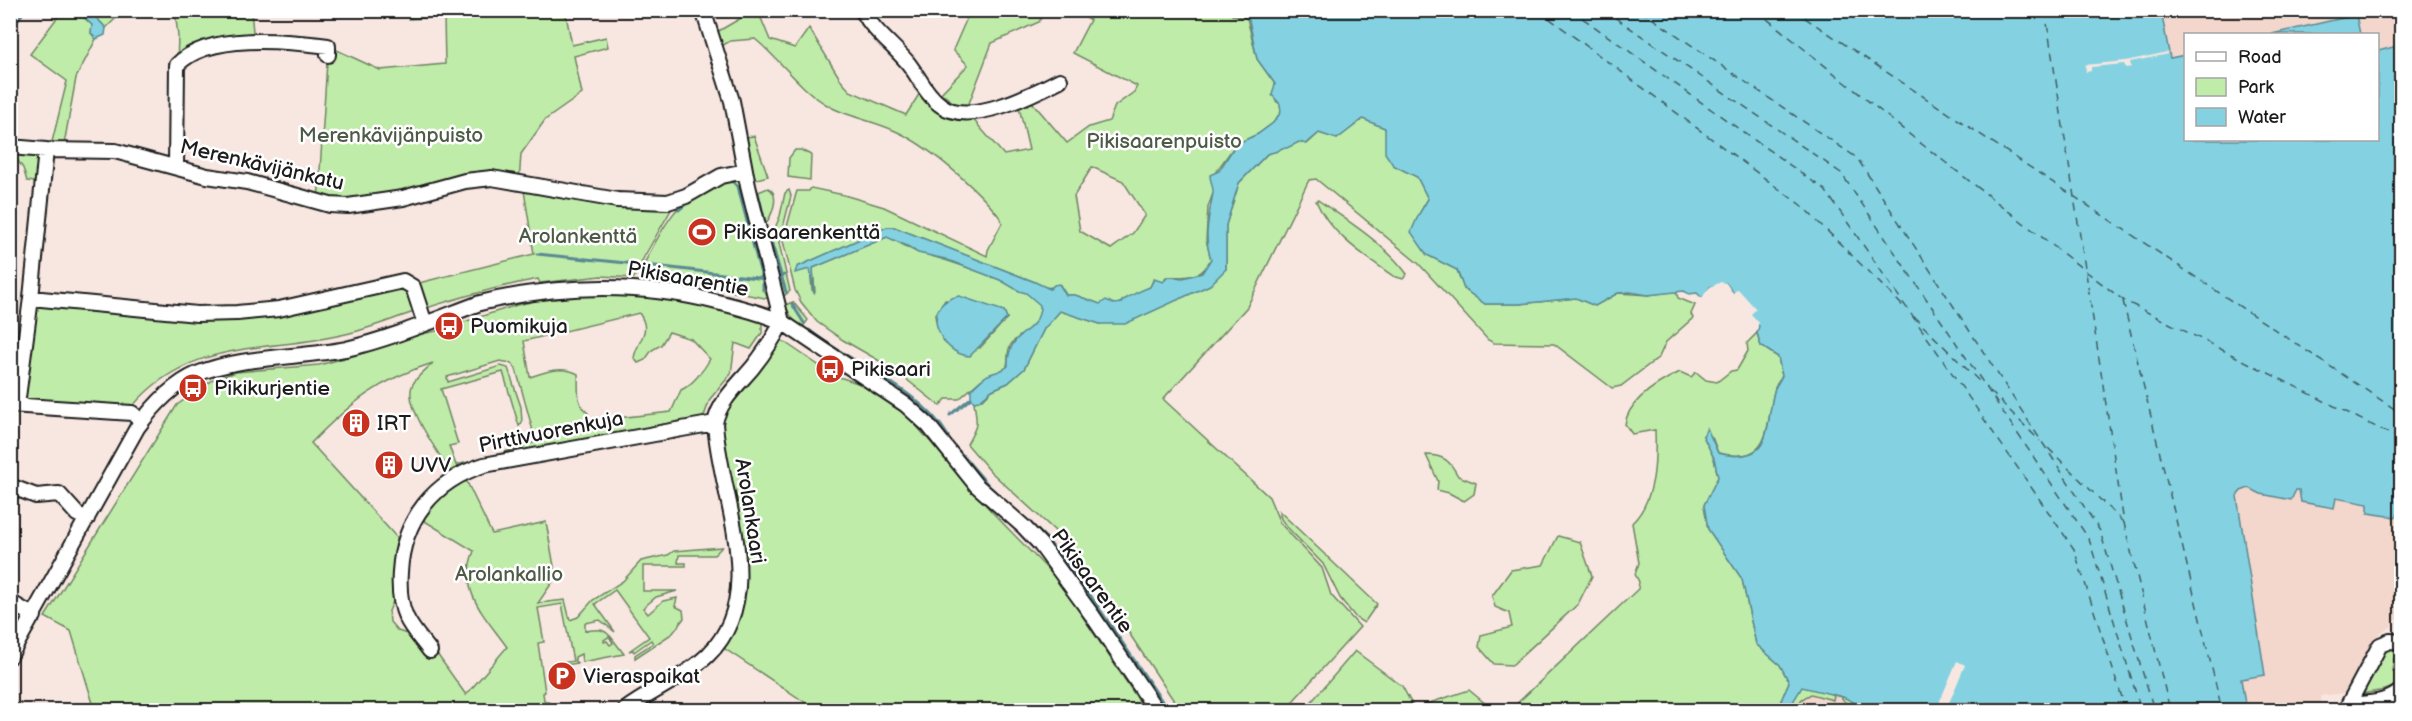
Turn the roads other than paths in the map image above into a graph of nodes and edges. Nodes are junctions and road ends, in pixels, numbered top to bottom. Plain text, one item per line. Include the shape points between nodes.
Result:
1 (703, 10) edge
2 (862, 10) edge
3 (328, 51) dead end
4 (1060, 80) dead end
5 (10, 147) edge
6 (46, 150) junction
7 (176, 167) junction
8 (745, 171) junction
9 (31, 298) junction
10 (782, 322) junction
11 (425, 324) junction
12 (14, 405) edge
13 (141, 421) junction
14 (715, 423) junction
15 (10, 486) edge
16 (87, 519) junction
17 (10, 602) edge
18 (34, 616) junction
19 (2402, 642) edge
20 (430, 651) dead end
21 (10, 656) edge
22 (2402, 689) edge
23 (2348, 708) edge
24 (625, 711) edge
25 (1156, 711) edge

1 - 8 street via 727,81
2 - 4 street via 932,96 951,111 995,107
3 - 7 street via 297,42 246,42 204,48 185,57 177,64
5 - 6 street, Merenkävijänkatu
6 - 7 street, Merenkävijänkatu via 115,151
6 - 9 street
7 - 8 street, Merenkävijänkatu via 330,205 348,206 492,178 617,200 668,202 721,176
8 - 10 street
9 - 11 street via 197,314 237,313 279,309 403,281 413,287
9 - 12 street
10 - 11 street, Pikisaarentie via 663,291 597,287 502,298
10 - 14 street via 720,408
10 - 25 street, Pikisaarentie via 906,405 928,425 976,485 1040,544
11 - 13 street, Pikisaarentie via 348,348 197,374 167,393
12 - 13 street via 132,413
13 - 16 street, Pikisaarentie
14 - 20 street, Pirttivuorenkuja via 484,465 464,472 440,488 409,526 400,562 403,608 411,627
14 - 24 street, Arolankaari via 740,569 734,611 717,645 699,663
15 - 16 street via 36,496 59,494
16 - 18 street, Pikisaarentie
17 - 18 street
18 - 21 street, Pikisaarentie
19 - 23 street via 2380,645
22 - 23 street via 2388,699

